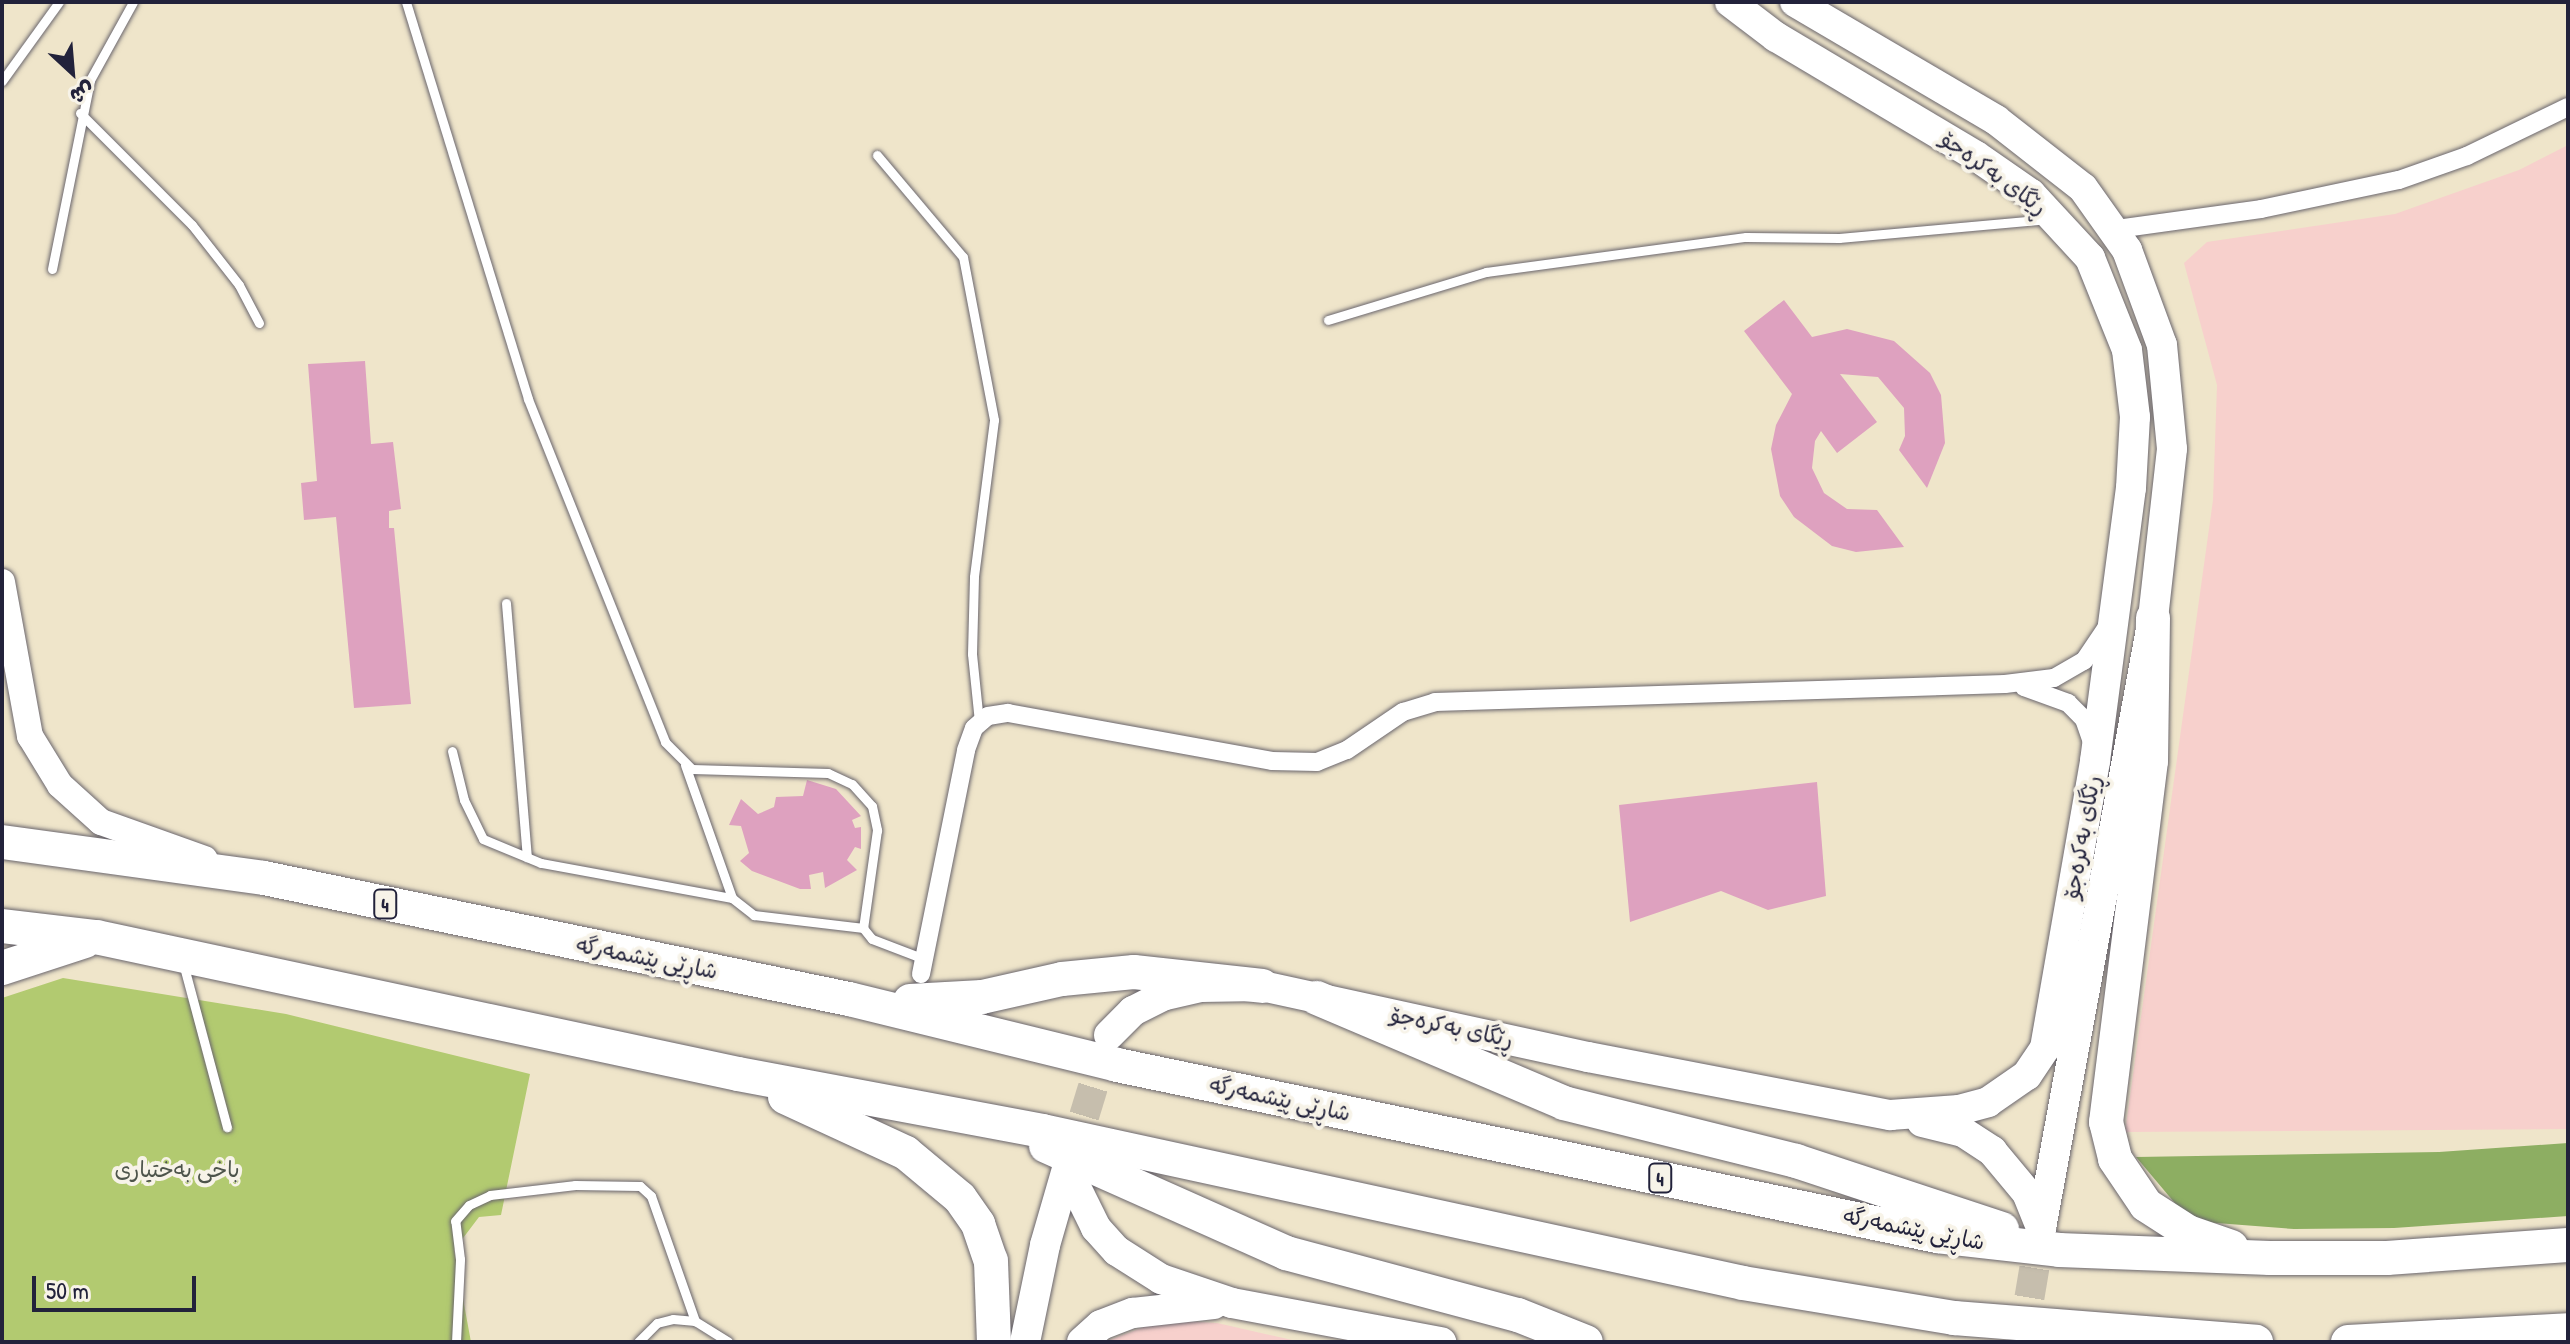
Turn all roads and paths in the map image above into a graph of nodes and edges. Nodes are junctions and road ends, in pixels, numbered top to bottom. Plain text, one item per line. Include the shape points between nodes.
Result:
1 (59, 2) edge
2 (133, 2) edge
3 (406, 2) edge
4 (1730, 2) edge
5 (1795, 2) edge
6 (2, 81) edge
7 (2568, 107) edge
8 (80, 113) junction
9 (877, 155) dead end
10 (2065, 228) junction
11 (2117, 229) junction
12 (52, 269) dead end
13 (1328, 320) dead end
14 (259, 323) dead end
15 (2, 582) edge
16 (506, 603) dead end
17 (4, 613) edge
18 (2153, 618) junction
19 (2110, 620) junction
20 (2005, 684) junction
21 (979, 722) junction
22 (452, 751) dead end
23 (2095, 761) junction
24 (685, 765) junction
25 (2, 842) edge
26 (527, 857) junction
27 (264, 878) junction
28 (732, 898) junction
29 (2, 926) edge
30 (863, 928) junction
31 (96, 937) junction
32 (181, 955) junction
33 (922, 967) joint
34 (2, 968) edge
35 (1262, 986) junction
36 (1317, 998) junction
37 (849, 999) junction
38 (1109, 1035) tunnel mouth
39 (738, 1074) junction
40 (1890, 1115) junction
41 (991, 1123) junction
42 (227, 1127) dead end
43 (2568, 1245) edge
44 (2148, 1256) junction
45 (2270, 1258) junction
46 (1232, 1303) junction
47 (695, 1321) junction
48 (2568, 1330) edge
49 (456, 1342) edge
50 (638, 1342) edge
51 (728, 1342) edge
52 (994, 1342) edge
53 (1025, 1342) edge
54 (1082, 1342) edge
55 (1441, 1342) edge
56 (1586, 1342) edge
57 (2256, 1342) edge
58 (2348, 1342) edge

1 - 6 lane
2 - 8 lane via 90,80
3 - 24 lane via 528,399 665,742
4 - 10 main road, ڕێگای بەکرەجۆ via 1776,37 1976,156
5 - 11 main road, ڕێگای بەکرەجۆ via 2026,141 2083,188
7 - 11 street via 2467,156 2399,180 2288,204
8 - 12 lane
8 - 14 lane via 192,225 239,285
9 - 21 lane via 963,257 994,420 974,577 972,654
10 - 11 main road
10 - 13 lane via 1746,237 1486,272
10 - 19 main road, ڕێگای بەکرەجۆ via 2106,290 2133,382 2131,488
11 - 18 main road, ڕێگای بەکرەجۆ via 2148,300 2168,380 2172,449
15 - 17 main road
16 - 26 lane
17 - 27 main road via 30,736 44,764 79,806 135,837
18 - 40 main road, ڕێگای بەکرەجۆ via 2041,1228 2022,1186 1992,1151 1963,1132
18 - 45 highway via 2151,761 2115,1020 2108,1135 2130,1186 2157,1214 2205,1239
19 - 20 street via 2091,655 2070,673
19 - 23 main road, ڕێگای بەکرەجۆ
20 - 21 street via 1435,702 1385,721 1334,757 1294,763 1008,713
20 - 23 street via 2048,692 2078,710 2090,731
21 - 33 street via 966,750
22 - 26 lane via 464,800 483,839
23 - 40 main road, ڕێگای بەکرەجۆ via 2045,1048 2027,1075 1988,1102 1959,1110
24 - 28 lane
24 - 30 lane via 700,771 828,773 861,792 872,806 877,830
25 - 27 highway, شاڕێی پێشمەرگە / 4
26 - 28 lane
27 - 37 highway, شاڕێی پێشمەرگە / 4
28 - 30 lane via 754,915
29 - 31 highway
30 - 33 lane
31 - 32 highway
31 - 34 highway
32 - 39 highway
32 - 42 lane
35 - 36 main road, ڕێگای بەکرەجۆ
35 - 37 highway via 1134,972 1062,979 953,1001
35 - 38 main road, ڕێگای بەکرەجۆ via 1200,987 1162,996 1133,1011
36 - 40 main road, ڕێگای بەکرەجۆ
36 - 44 highway via 1564,1103 1796,1161 2002,1229
37 - 44 highway, شاڕێی پێشمەرگە / 4 via 1117,1065 1937,1236
39 - 41 highway
39 - 52 highway via 906,1153 948,1186 978,1224 991,1261
41 - 56 highway via 1286,1253 1506,1312
41 - 57 highway via 1743,1283 1954,1318
43 - 45 highway, شاڕێی پێشمەرگە / 4 via 2387,1258
44 - 45 highway, شاڕێی پێشمەرگە / 4
46 - 53 main road via 1161,1279 1117,1251 1096,1228 1067,1169
46 - 54 main road via 1133,1313 1101,1325
46 - 55 main road
47 - 49 lane via 651,1196 640,1186 575,1185 490,1195 469,1205 455,1221 460,1259
47 - 50 lane via 657,1323
47 - 51 lane
48 - 58 highway

